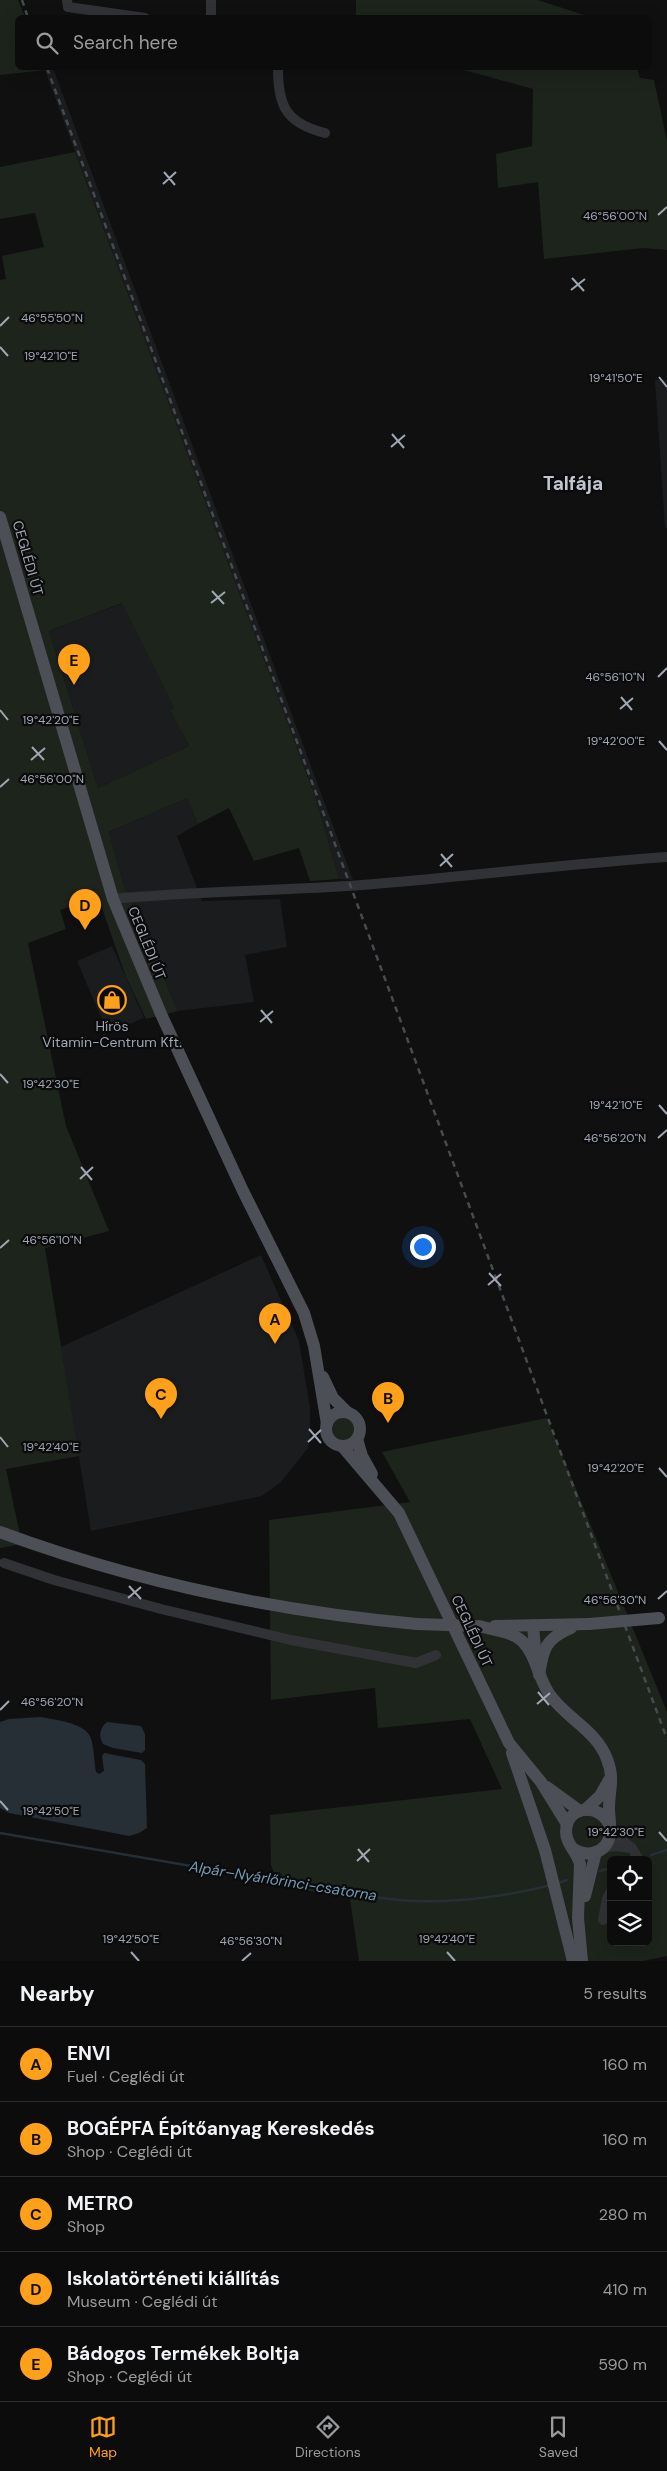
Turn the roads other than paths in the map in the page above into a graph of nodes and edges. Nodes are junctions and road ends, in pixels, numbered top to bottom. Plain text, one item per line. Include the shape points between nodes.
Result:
1 (211, 0) edge
2 (67, 4) edge
3 (128, 15) edge
4 (211, 15) edge
5 (278, 70) edge
6 (325, 133) dead end
7 (0, 518) edge
8 (667, 857) edge
9 (114, 899) junction
10 (317, 1361) junction
11 (347, 1412) junction
12 (327, 1424) junction
13 (357, 1439) junction
14 (342, 1446) junction
15 (380, 1489) junction
16 (0, 1532) edge
17 (4, 1563) dead end
18 (663, 1618) edge
19 (583, 1624) junction
20 (477, 1626) junction
21 (533, 1626) junction
22 (436, 1654) dead end
23 (539, 1675) junction
24 (509, 1743) junction
25 (611, 1773) junction
26 (541, 1782) junction
27 (583, 1810) junction
28 (567, 1824) junction
29 (610, 1828) junction
30 (572, 1848) junction
31 (632, 1848) junction
32 (599, 1851) junction
33 (637, 1856) edge
34 (607, 1898) edge
35 (603, 1920) dead end
36 (580, 1941) junction
37 (573, 1961) edge
38 (582, 1961) edge

1 - 4 street
2 - 3 street
5 - 6 street via 278,92 286,112 296,122
7 - 9 main road, CEGLÉDI ÚT
8 - 9 street via 362,885
9 - 10 main road, CEGLÉDI ÚT via 161,1014 304,1313
10 - 11 main road, CEGLÉDI ÚT via 333,1398
10 - 12 main road, CEGLÉDI ÚT
11 - 12 main road via 334,1414
11 - 13 main road via 359,1420
12 - 14 main road via 330,1439
13 - 14 main road
13 - 15 main road, CEGLÉDI ÚT via 362,1456
14 - 15 main road, CEGLÉDI ÚT
15 - 24 main road, CEGLÉDI ÚT via 399,1514
16 - 20 main road, bridge via 113,1570 228,1598 417,1624
17 - 22 street via 161,1609 291,1640 416,1663
18 - 19 main road, bridge
19 - 21 main road
19 - 23 main road via 557,1634 548,1642 542,1654
20 - 21 main road
20 - 23 main road via 514,1635 523,1642
21 - 23 main road
23 - 25 main road via 551,1697 597,1740
24 - 26 main road, CEGLÉDI ÚT
24 - 37 main road via 558,1897
25 - 27 main road via 600,1796
25 - 29 main road
26 - 27 main road, CEGLÉDI ÚT
26 - 28 main road, CEGLÉDI ÚT
27 - 28 main road
27 - 29 main road via 603,1815
28 - 30 main road via 566,1834
29 - 31 street
29 - 32 main road via 608,1841
30 - 32 main road via 584,1854
30 - 36 main road via 580,1864
31 - 32 street via 614,1846
31 - 33 street
32 - 36 main road via 587,1886
34 - 35 street
36 - 38 main road

